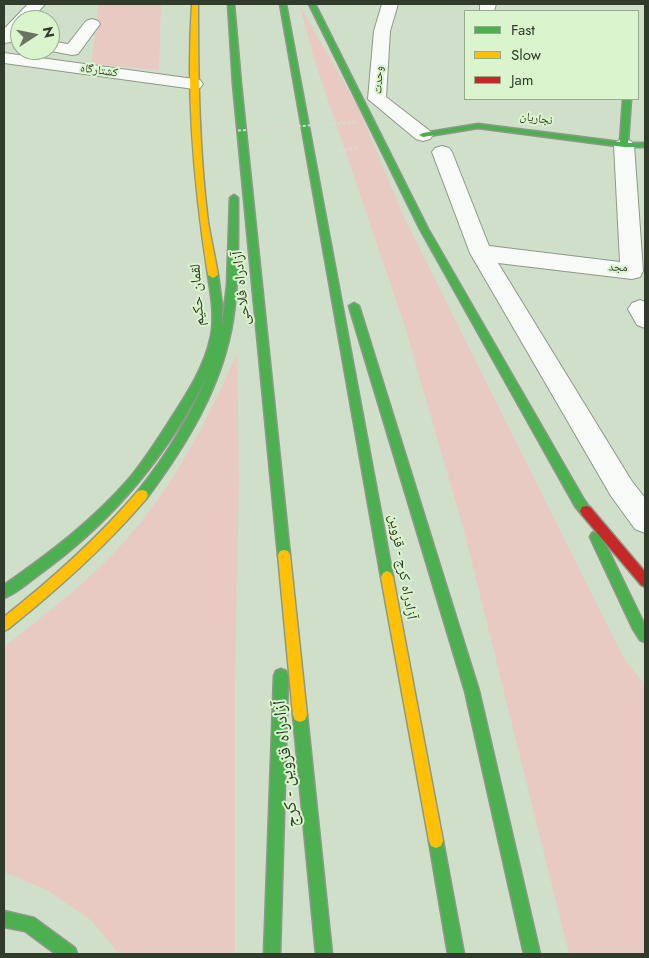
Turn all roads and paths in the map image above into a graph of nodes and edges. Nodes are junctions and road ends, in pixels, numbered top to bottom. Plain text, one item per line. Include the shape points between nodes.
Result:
1 (195, 4) edge
2 (231, 4) edge
3 (283, 4) edge
4 (312, 4) edge
5 (390, 4) edge
6 (632, 4) edge
7 (645, 6) edge
8 (92, 24) dead end
9 (60, 48) edge
10 (4, 58) edge
11 (194, 84) junction
12 (238, 84) junction
13 (627, 100) edge
14 (358, 122) dead end
15 (203, 133) dead end
16 (423, 135) joint
17 (635, 145) edge
18 (386, 149) junction
19 (442, 152) dead end
20 (311, 153) junction
21 (317, 185) junction
22 (481, 253) junction
23 (344, 271) dead end
24 (352, 299) dead end
25 (579, 502) junction
26 (645, 520) edge
27 (285, 570) junction
28 (645, 581) edge
29 (4, 592) edge
30 (4, 625) edge
31 (645, 636) edge
32 (282, 649) dead end
33 (281, 668) dead end
34 (4, 919) edge
35 (69, 954) edge
36 (272, 954) edge
37 (324, 954) edge
38 (456, 954) edge
39 (532, 954) edge

1 - 11 main road, لقمان حکیم
2 - 12 main road, آزادراه فلاحی
3 - 20 main road
4 - 18 main road
5 - 16 street, وحدت via 382,31 377,99
6 - 7 street
8 - 9 street via 72,50
10 - 11 street, کشتارگاه
11 - 29 main road, لقمان حکیم via 204,218 216,300 213,349 188,401 146,464 92,524 29,576
12 - 27 main road, آزادراه فلاحی
12 - 30 main road via 231,306 221,354 196,408 138,501 92,550
13 - 17 main road
14 - 15 path, bridge
16 - 17 main road, نجاریان via 478,126
17 - 22 street, مجد via 632,271
18 - 20 path
18 - 25 main road via 424,229
19 - 22 street
20 - 21 main road
21 - 23 main road
21 - 38 main road, آزادراه کرج - قزوین
22 - 26 street via 621,488
24 - 39 main road via 472,691
25 - 28 main road
25 - 31 main road
27 - 32 main road
27 - 37 main road, آزادراه قزوین - کرج
33 - 36 main road
34 - 35 main road via 28,924

